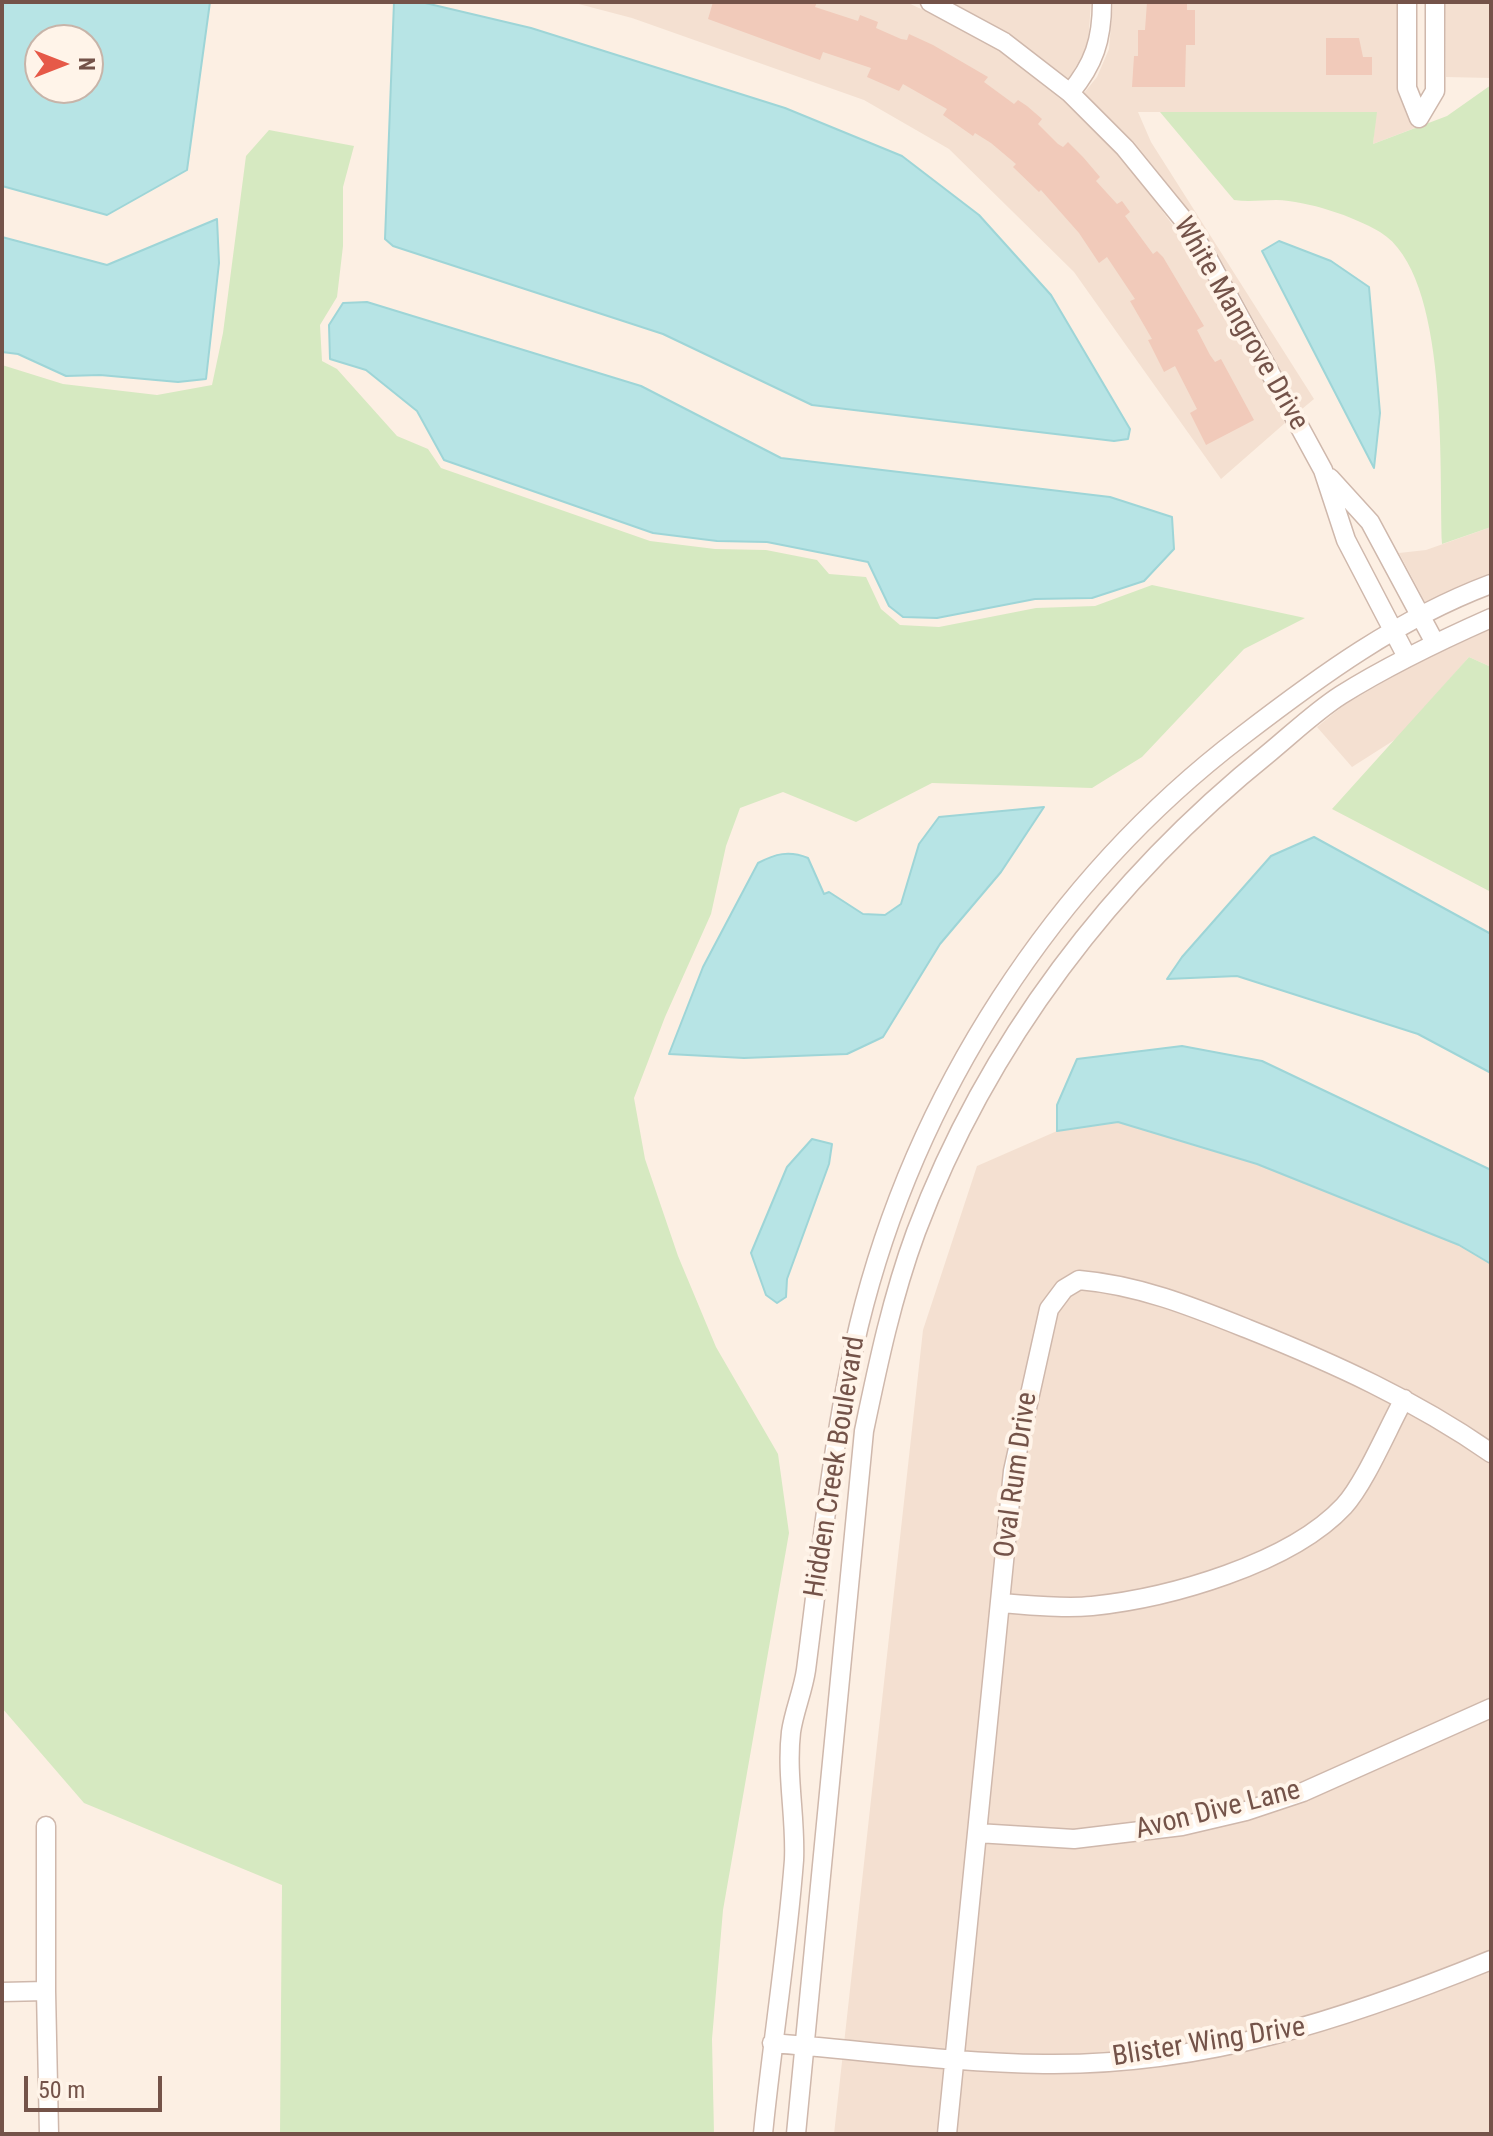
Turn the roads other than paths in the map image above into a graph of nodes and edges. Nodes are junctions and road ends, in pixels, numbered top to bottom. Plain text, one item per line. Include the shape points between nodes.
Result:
1 (930, 2) edge
2 (1102, 2) edge
3 (1407, 2) edge
4 (1435, 2) edge
5 (1070, 93) junction
6 (1323, 470) junction
7 (1491, 584) edge
8 (1420, 615) junction
9 (1491, 618) edge
10 (1394, 630) junction
11 (1435, 643) junction
12 (1407, 657) junction
13 (1404, 1399) junction
14 (1491, 1453) edge
15 (1000, 1603) junction
16 (1491, 1708) edge
17 (46, 1826) dead end
18 (977, 1833) junction
19 (1491, 1960) edge
20 (46, 1991) junction
21 (2, 1992) edge
22 (772, 2043) junction
23 (806, 2046) junction
24 (954, 2059) junction
25 (49, 2134) edge
26 (763, 2134) edge
27 (796, 2134) edge
28 (947, 2134) edge

1 - 5 street, White Mangrove Drive via 1004,42
2 - 5 street via 1094,61
3 - 4 street via 1407,88 1419,118 1435,91
5 - 6 street, White Mangrove Drive via 1125,148 1189,230
6 - 8 street, White Mangrove Drive via 1370,522
6 - 10 street, White Mangrove Drive via 1346,540
7 - 8 street, Hidden Creek Boulevard
8 - 10 street, Hidden Creek Boulevard
8 - 11 street, White Mangrove Drive
9 - 11 street, Hidden Creek Boulevard
10 - 12 street, White Mangrove Drive
10 - 22 street, Hidden Creek Boulevard via 1330,669 1201,767 1102,864 998,1000 920,1150 860,1322 837,1427 805,1677 792,1730 794,1857
11 - 12 street, Hidden Creek Boulevard
12 - 23 street, Hidden Creek Boulevard via 1338,697 1217,794 1126,887 1028,1010 973,1107 916,1231 884,1335 864,1431
13 - 14 street, Oval Rum Drive
13 - 15 street via 1347,1503 1320,1530 1257,1561 1158,1596 1091,1606
13 - 15 street, Oval Rum Drive via 1336,1364 1166,1296 1079,1280 1049,1309 1034,1368 1013,1471
15 - 18 street, Oval Rum Drive
16 - 18 street, Avon Dive Lane via 1303,1792 1246,1811 1182,1826 1074,1839
17 - 20 street
18 - 24 street, Oval Rum Drive
19 - 24 street, Blister Wing Drive via 1344,2018 1262,2039 1137,2059 1046,2064
20 - 21 street
20 - 25 street
22 - 23 street, Blister Wing Drive
22 - 26 street, Hidden Creek Boulevard
23 - 24 street, Blister Wing Drive
23 - 27 street, Hidden Creek Boulevard
24 - 28 street, Oval Rum Drive

